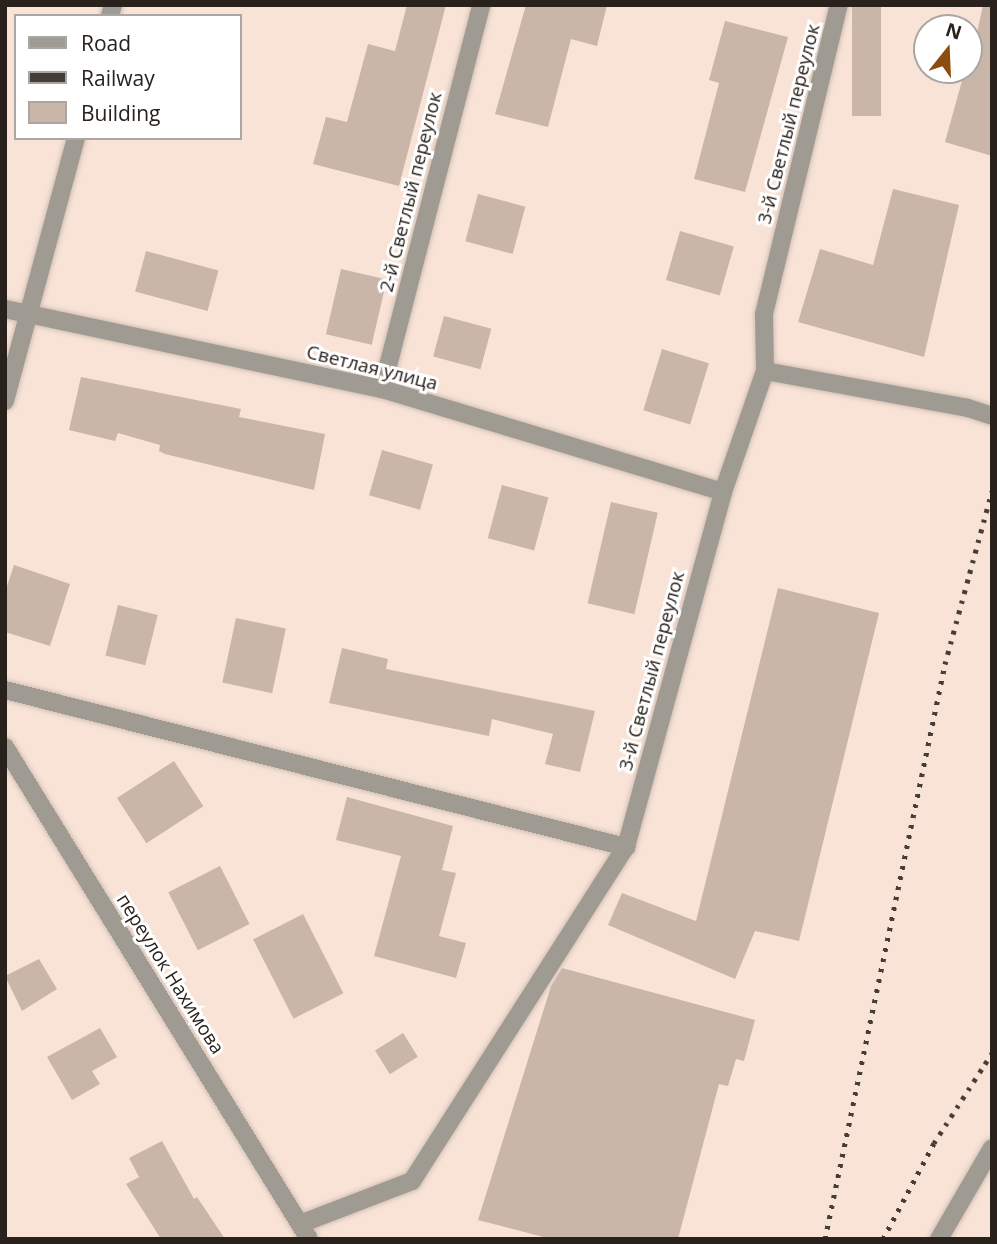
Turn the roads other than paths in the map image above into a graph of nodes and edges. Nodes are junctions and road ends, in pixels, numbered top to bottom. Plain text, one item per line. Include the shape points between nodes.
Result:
1 (481, 5) edge
2 (839, 5) edge
3 (75, 140) edge
4 (5, 309) edge
5 (28, 315) junction
6 (765, 371) junction
7 (382, 389) junction
8 (5, 401) edge
9 (992, 416) edge
10 (723, 492) junction
11 (5, 690) edge
12 (5, 747) edge
13 (626, 847) junction
14 (992, 1148) edge
15 (305, 1231) edge
16 (939, 1239) edge

1 - 7 street, 2-й Светлый переулок
2 - 6 street, 3-й Светлый переулок via 764,314
3 - 5 street
4 - 5 street, Светлая улица
5 - 7 street, Светлая улица
5 - 8 street
6 - 9 street
6 - 10 street, 3-й Светлый переулок
7 - 10 street, Светлая улица
10 - 13 street, 3-й Светлый переулок
11 - 13 street
12 - 15 street, переулок Нахимова
13 - 15 street, 3-й Светлый переулок via 412,1181
14 - 16 street

